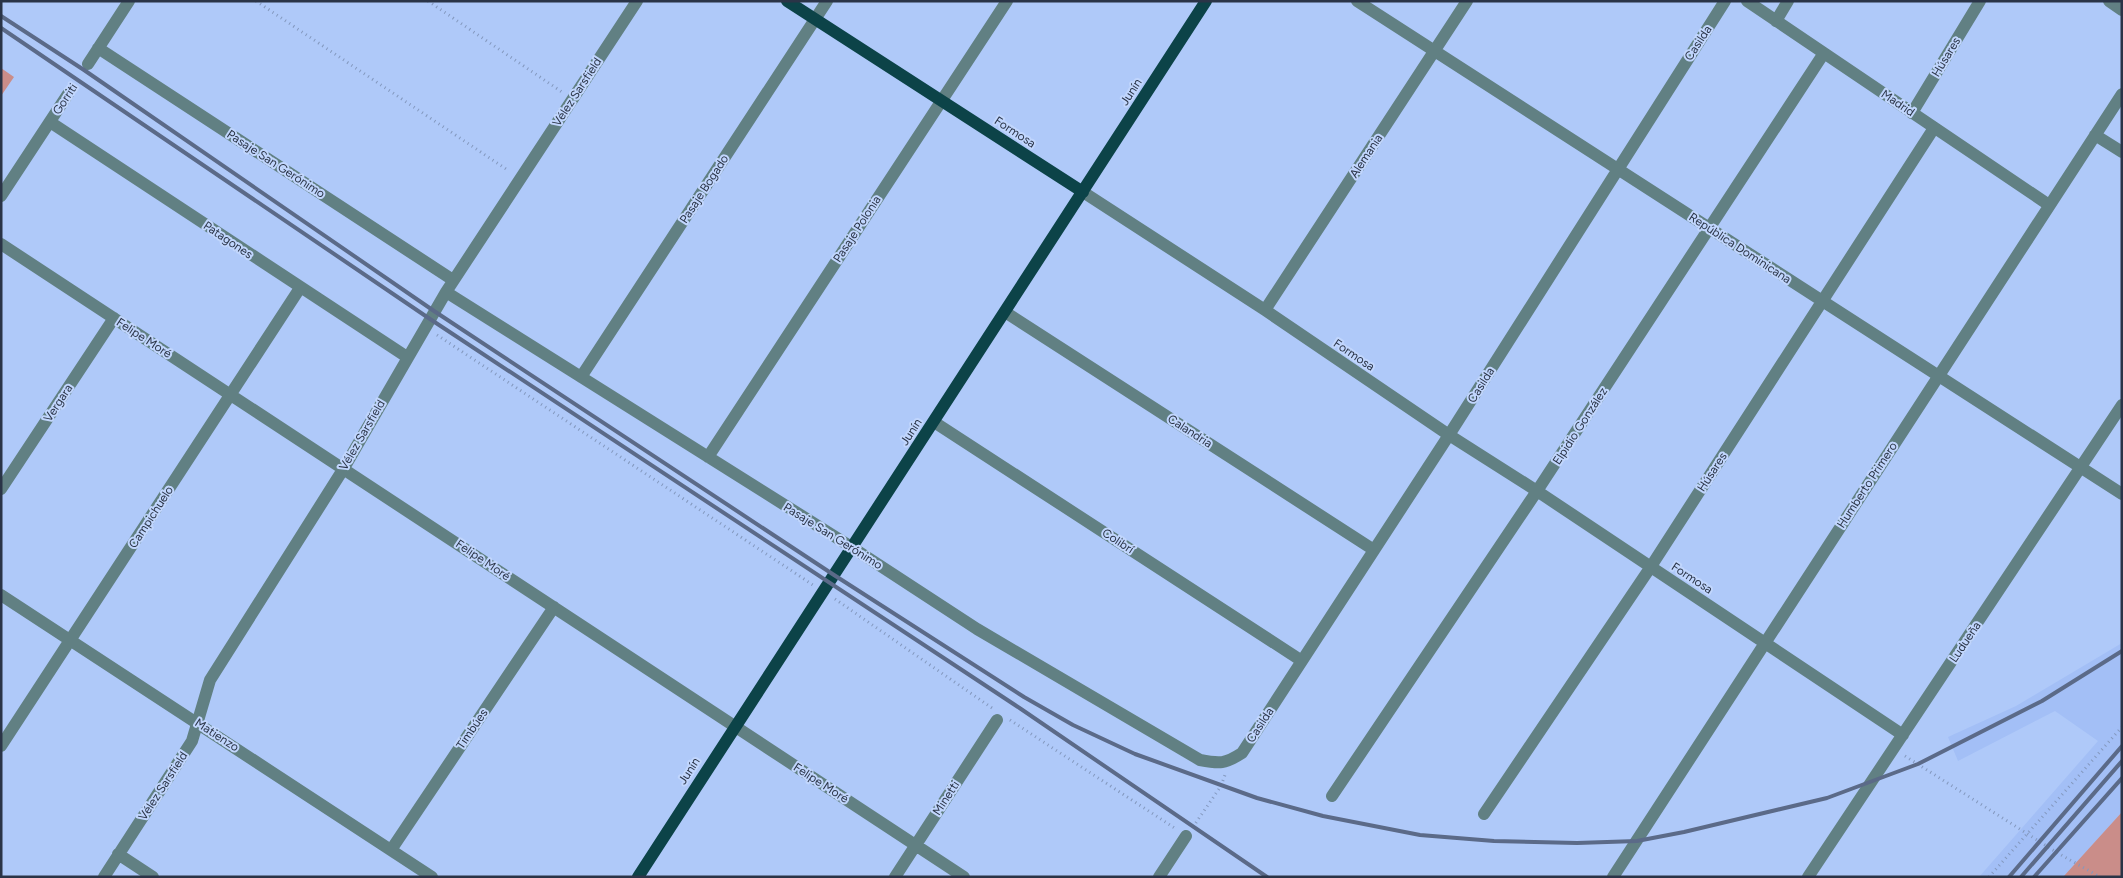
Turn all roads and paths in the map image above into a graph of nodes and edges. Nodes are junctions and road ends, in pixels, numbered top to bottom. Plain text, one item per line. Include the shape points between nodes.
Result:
1 (129, 1) edge
2 (256, 1) edge
3 (428, 1) edge
4 (637, 1) edge
5 (787, 1) edge
6 (827, 1) edge
7 (1007, 1) edge
8 (1206, 1) edge
9 (1358, 1) edge
10 (1467, 1) edge
11 (1725, 1) edge
12 (1747, 1) edge
13 (1788, 1) edge
14 (1980, 1) edge
15 (2109, 1) edge
16 (2122, 10) edge
17 (815, 20) junction
18 (1776, 21) junction
19 (98, 48) junction
20 (1434, 51) junction
21 (1824, 53) junction
22 (88, 64) dead end
23 (68, 94) dead end
24 (2122, 94) edge
25 (572, 100) junction
26 (941, 101) junction
27 (1912, 113) junction
28 (50, 122) junction
29 (1934, 128) junction
30 (2095, 135) junction
31 (2122, 152) edge
32 (1618, 169) junction
33 (521, 179) junction
34 (1083, 192) junction
35 (1, 196) edge
36 (2049, 205) junction
37 (1709, 228) junction
38 (1, 244) edge
39 (453, 280) junction
40 (300, 288) junction
41 (446, 292) junction
42 (1823, 302) junction
43 (1265, 310) junction
44 (1006, 312) junction
45 (114, 318) junction
46 (425, 326) junction
47 (408, 357) junction
48 (1938, 376) junction
49 (581, 377) junction
50 (231, 394) junction
51 (2122, 406) edge
52 (934, 422) junction
53 (1449, 436) junction
54 (708, 457) junction
55 (344, 468) junction
56 (2081, 468) junction
57 (1, 488) edge
58 (1537, 491) junction
59 (2122, 494) edge
60 (853, 548) junction
61 (1374, 550) junction
62 (1650, 568) junction
63 (823, 591) junction
64 (1, 595) edge
65 (554, 607) junction
66 (70, 640) junction
67 (1765, 642) junction
68 (1302, 661) junction
69 (1001, 717) junction
70 (198, 723) junction
71 (735, 726) junction
72 (2122, 728) edge
73 (1903, 735) junction
74 (1, 746) edge
75 (1894, 749) junction
76 (1228, 762) junction
77 (1332, 796) dead end
78 (1484, 814) dead end
79 (2027, 833) junction
80 (1186, 836) junction
81 (916, 845) junction
82 (391, 850) junction
83 (118, 854) junction
84 (104, 877) edge
85 (153, 877) edge
86 (432, 877) edge
87 (638, 877) edge
88 (895, 877) edge
89 (964, 877) edge
90 (1159, 877) edge
91 (1613, 877) edge
92 (1808, 877) edge
93 (1989, 877) edge
94 (2100, 877) edge

1 - 19 street
2 - 33 path
3 - 25 path
4 - 25 street, Vélez Sarsfield
5 - 17 main road, Formosa
6 - 17 street, Pasaje Bogado
7 - 26 street, Pasaje Polonia
8 - 34 main road, Junín
9 - 20 street, República Dominicana
10 - 20 street, Alemania
11 - 32 street, Casilda
12 - 18 street, Madrid
13 - 18 street
14 - 27 street, Húsares
15 - 16 street
17 - 26 main road, Formosa
17 - 49 street, Pasaje Bogado
18 - 21 street, Madrid
19 - 22 street
19 - 39 street, Pasaje San Gerónimo
20 - 32 street, República Dominicana
20 - 43 street, Alemania
21 - 27 street, Madrid
21 - 37 street, Elpidio González
23 - 28 street, Gorriti
24 - 30 street, Humberto Primero
25 - 33 street, Vélez Sarsfield
26 - 34 main road, Formosa
26 - 54 street, Pasaje Polonia
27 - 29 street, Madrid
28 - 35 street, Gorriti
28 - 40 street, Patagones
29 - 36 street, Madrid
29 - 42 street, Húsares
30 - 31 street
30 - 36 street, Humberto Primero
32 - 37 street, República Dominicana
32 - 53 street, Casilda
33 - 39 street, Vélez Sarsfield
34 - 43 street, Formosa
34 - 44 main road, Junín
36 - 48 street, Humberto Primero
37 - 42 street, República Dominicana
37 - 58 street, Elpidio González
38 - 45 street, Felipe Moré
39 - 41 street, Vélez Sarsfield
40 - 47 street, Patagones
40 - 50 street, Campichuelo
41 - 46 street, Vélez Sarsfield
41 - 49 street, Pasaje San Gerónimo
42 - 48 street, República Dominicana
42 - 62 street, Húsares
43 - 53 street, Formosa
44 - 52 main road, Junín
44 - 61 street, Calandria
45 - 50 street, Felipe Moré
45 - 57 street, Vergara
46 - 47 street, Vélez Sarsfield
46 - 63 path
47 - 55 street, Vélez Sarsfield
48 - 56 street, República Dominicana
48 - 67 street, Humberto Primero
49 - 54 street, Pasaje San Gerónimo
50 - 55 street, Felipe Moré
50 - 66 street, Campichuelo
51 - 56 street, Ludueña
52 - 60 main road, Junín
52 - 68 street, Colibrí
53 - 58 street, Formosa
53 - 61 street, Casilda
54 - 60 street, Pasaje San Gerónimo
55 - 65 street, Felipe Moré
55 - 70 street, Vélez Sarsfield via 210,680
56 - 59 street, República Dominicana
56 - 73 street, Ludueña
58 - 62 street, Formosa
58 - 77 street, Elpidio González
60 - 63 main road, Junín
60 - 76 street, Pasaje San Gerónimo via 977,629 1200,760
61 - 68 street, Casilda
62 - 67 street, Formosa
62 - 78 street, Húsares
63 - 69 path
63 - 71 main road, Junín
64 - 66 street, Matienzo
65 - 71 street, Felipe Moré
65 - 82 street, Timbúes
66 - 70 street, Matienzo
66 - 74 street, Campichuelo
67 - 73 street, Formosa
67 - 91 street, Humberto Primero
68 - 76 street, Casilda via 1242,753
69 - 80 path
69 - 81 street, Minetti
70 - 82 street, Matienzo
70 - 83 street, Vélez Sarsfield via 192,741
71 - 81 street, Felipe Moré
71 - 87 main road, Junín
72 - 79 path
73 - 75 street, Ludueña
75 - 79 path
75 - 92 street, Ludueña
76 - 80 path via 1221,786
79 - 93 path
79 - 94 path
80 - 90 street
81 - 88 street, Minetti
81 - 89 street, Felipe Moré
82 - 86 street, Matienzo
83 - 84 street, Vélez Sarsfield
83 - 85 street

